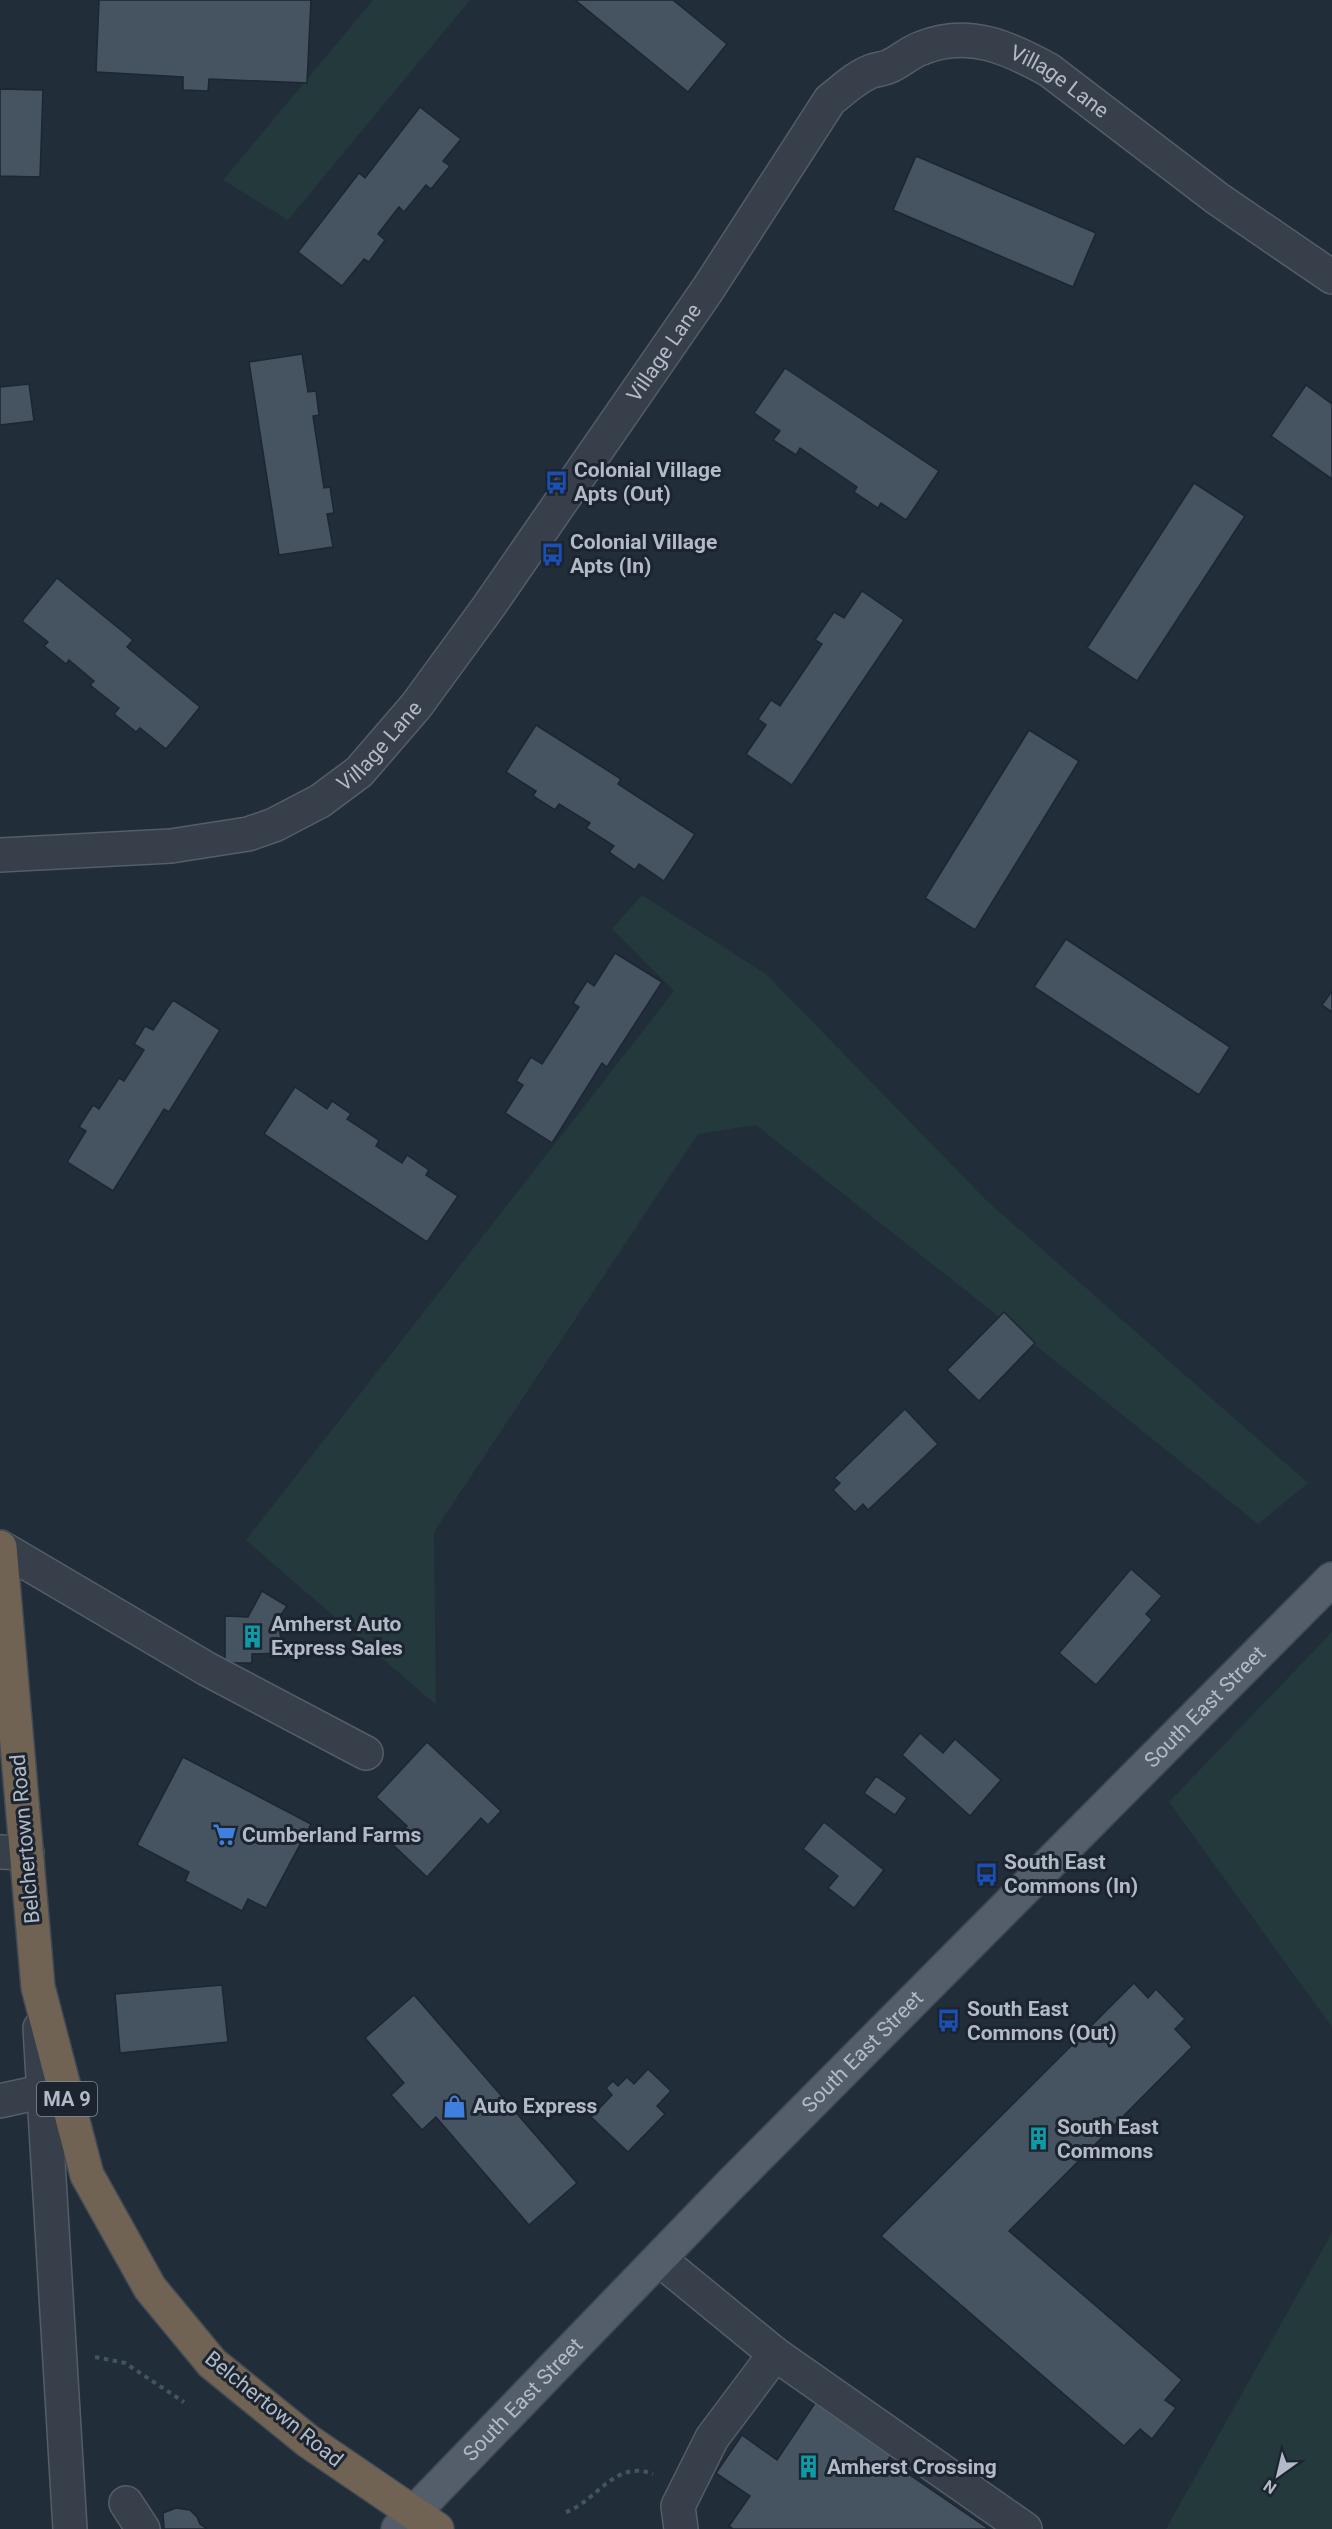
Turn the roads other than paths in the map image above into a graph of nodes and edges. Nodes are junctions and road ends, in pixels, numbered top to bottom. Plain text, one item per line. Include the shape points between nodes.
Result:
1 (1332, 277) edge
2 (0, 855) edge
3 (0, 1547) edge
4 (1332, 1579) edge
5 (3, 1614) edge
6 (366, 1753) dead end
7 (13, 1852) edge
8 (38, 1987) junction
9 (45, 2091) junction
10 (0, 2101) edge
11 (659, 2259) junction
12 (776, 2354) junction
13 (416, 2524) edge
14 (70, 2529) edge
15 (681, 2529) edge
16 (1025, 2529) edge

1 - 2 street, Village Lane via 1218,199 1049,70 1022,54 972,40 924,47 856,80 830,100 708,289 489,606 416,706 359,772 320,801 248,834 171,846
3 - 5 highway, Belchertown Road / MA 9
3 - 6 street via 207,1669
4 - 11 main road, South East Street
5 - 7 highway, Belchertown Road / MA 9
7 - 8 highway, Belchertown Road / MA 9
8 - 9 street, Belchertown Road
8 - 13 highway, Belchertown Road / MA 9 via 87,2175 150,2289 212,2363
9 - 10 street
9 - 14 street, Belchertown Road
11 - 12 street
11 - 13 main road, South East Street
12 - 15 street via 712,2438 678,2506
12 - 16 street

